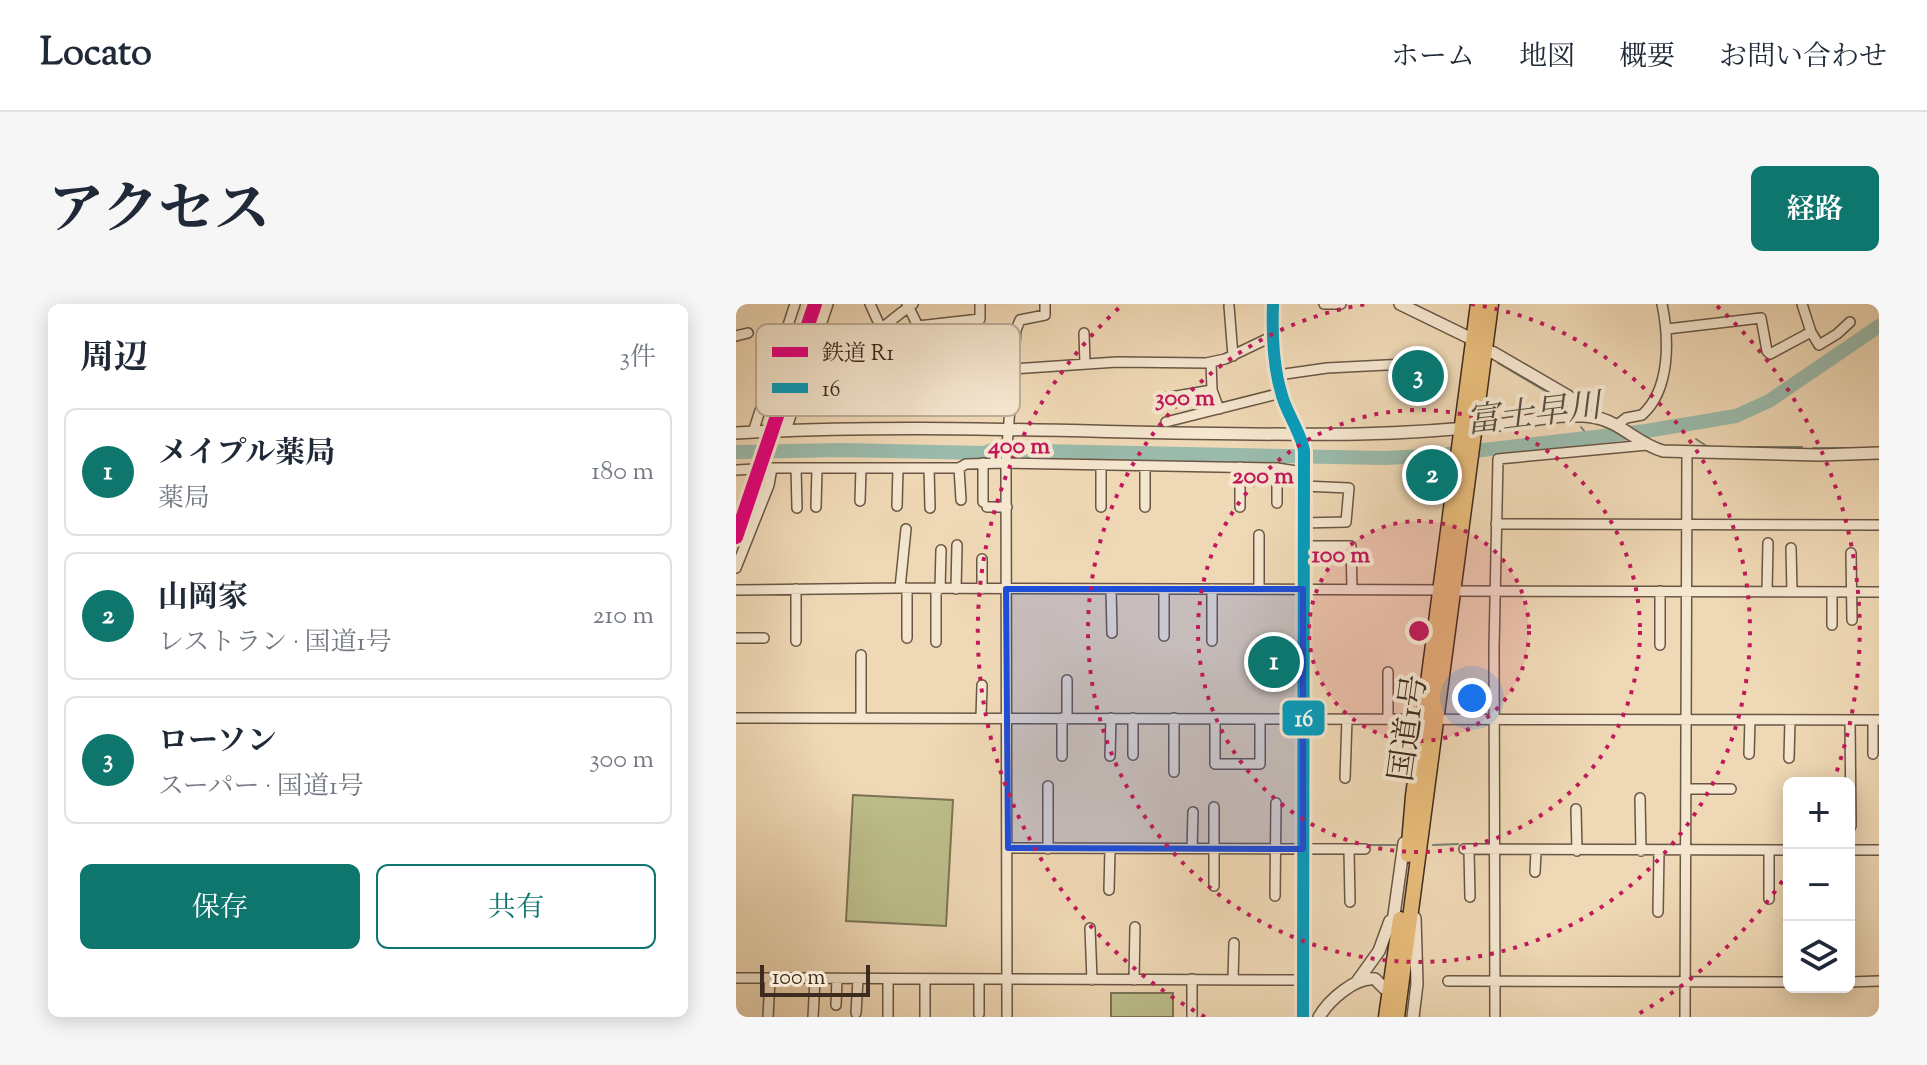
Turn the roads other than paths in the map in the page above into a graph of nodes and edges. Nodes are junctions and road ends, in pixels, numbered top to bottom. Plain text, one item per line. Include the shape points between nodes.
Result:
1 (795, 304) edge
2 (828, 304) edge
3 (870, 304) edge
4 (980, 304) edge
5 (1045, 304) edge
6 (1273, 304) edge
7 (1324, 304) edge
8 (1341, 304) edge
9 (1400, 304) edge
10 (1478, 304) edge
11 (1491, 304) edge
12 (1662, 304) edge
13 (1802, 304) edge
14 (910, 305) edge
15 (1229, 306) dead end
16 (1850, 322) dead end
17 (788, 324) edge
18 (822, 324) edge
19 (880, 324) edge
20 (888, 324) edge
21 (917, 324) edge
22 (936, 324) edge
23 (1018, 324) edge
24 (1667, 329) junction
25 (1811, 332) junction
26 (748, 333) dead end
27 (1084, 333) dead end
28 (736, 336) edge
29 (1273, 336) junction
30 (1479, 345) junction
31 (1233, 356) junction
32 (1211, 362) junction
33 (1085, 364) junction
34 (1406, 364) dead end
35 (1020, 369) edge
36 (1278, 375) junction
37 (1212, 390) junction
38 (1281, 393) junction
39 (1159, 399) dead end
40 (1219, 409) junction
41 (758, 416) edge
42 (791, 416) edge
43 (1009, 416) edge
44 (1575, 416) junction
45 (1183, 418) junction
46 (1166, 422) dead end
47 (1615, 423) junction
48 (786, 430) junction
49 (753, 432) junction
50 (736, 433) edge
51 (1007, 434) junction
52 (1184, 434) junction
53 (1468, 435) junction
54 (1300, 439) junction
55 (1643, 443) junction
56 (1877, 450) edge
57 (1687, 452) junction
58 (1006, 462) junction
59 (983, 463) junction
60 (1101, 465) junction
61 (1145, 466) junction
62 (1240, 467) junction
63 (772, 468) junction
64 (796, 468) junction
65 (817, 468) junction
66 (861, 468) junction
67 (898, 468) junction
68 (929, 468) junction
69 (959, 468) junction
70 (1277, 468) junction
71 (1304, 469) junction
72 (736, 470) edge
73 (1303, 486) junction
74 (961, 500) dead end
75 (860, 501) dead end
76 (1277, 503) dead end
77 (897, 506) dead end
78 (816, 507) dead end
79 (1007, 507) junction
80 (1101, 507) dead end
81 (1145, 507) dead end
82 (1240, 507) dead end
83 (797, 508) dead end
84 (930, 508) dead end
85 (1302, 523) junction
86 (1496, 524) junction
87 (1686, 525) junction
88 (1879, 525) edge
89 (906, 529) dead end
90 (1259, 535) dead end
91 (1768, 543) dead end
92 (957, 545) dead end
93 (1303, 546) junction
94 (1791, 548) dead end
95 (941, 550) dead end
96 (1851, 553) dead end
97 (982, 559) dead end
98 (736, 568) edge
99 (904, 588) junction
100 (938, 588) junction
101 (796, 589) junction
102 (956, 589) junction
103 (982, 589) junction
104 (1006, 589) junction
105 (1111, 589) junction
106 (1164, 589) junction
107 (1212, 589) junction
108 (1259, 589) junction
109 (1303, 589) junction
110 (1352, 589) junction
111 (736, 590) edge
112 (1447, 591) junction
113 (1495, 591) junction
114 (1660, 591) junction
115 (1686, 591) junction
116 (1767, 591) junction
117 (1792, 592) junction
118 (1832, 592) junction
119 (1852, 592) junction
120 (1879, 592) edge
121 (1852, 620) dead end
122 (1832, 625) dead end
123 (1112, 633) dead end
124 (1164, 636) dead end
125 (736, 638) edge
126 (764, 638) dead end
127 (907, 638) dead end
128 (796, 641) dead end
129 (1212, 641) dead end
130 (936, 642) dead end
131 (1660, 645) dead end
132 (861, 655) dead end
133 (1388, 672) dead end
134 (1067, 680) dead end
135 (982, 685) dead end
136 (736, 718) edge
137 (861, 718) junction
138 (981, 718) junction
139 (1006, 718) junction
140 (1064, 718) junction
141 (1111, 718) junction
142 (1133, 718) junction
143 (1174, 718) junction
144 (1303, 718) junction
145 (1430, 718) junction
146 (1215, 719) junction
147 (1260, 719) junction
148 (1347, 719) junction
149 (1388, 719) junction
150 (1494, 720) junction
151 (1685, 720) junction
152 (1750, 720) junction
153 (1790, 720) junction
154 (1850, 720) junction
155 (1876, 720) edge
156 (1749, 754) dead end
157 (1873, 754) dead end
158 (1133, 755) dead end
159 (1062, 756) dead end
160 (1110, 756) dead end
161 (1789, 758) dead end
162 (1174, 772) dead end
163 (1851, 777) edge
164 (1345, 778) dead end
165 (1048, 786) dead end
166 (1686, 789) junction
167 (1731, 789) dead end
168 (1413, 796) junction
169 (1640, 798) dead end
170 (1276, 803) dead end
171 (1214, 807) dead end
172 (1576, 809) dead end
173 (1193, 812) dead end
174 (1008, 848) junction
175 (1048, 849) junction
176 (1110, 849) junction
177 (1192, 849) junction
178 (1276, 849) junction
179 (1303, 849) junction
180 (1365, 849) dead end
181 (1213, 850) junction
182 (1349, 850) junction
183 (1769, 850) junction
184 (1783, 850) edge
185 (1855, 850) edge
186 (1879, 850) edge
187 (1494, 851) junction
188 (1536, 851) junction
189 (1577, 851) junction
190 (1641, 851) junction
191 (1659, 851) junction
192 (1686, 851) junction
193 (1535, 872) dead end
194 (1414, 883) junction
195 (1214, 886) dead end
196 (1398, 889) junction
197 (1109, 890) dead end
198 (1275, 896) dead end
199 (1470, 897) dead end
200 (1769, 899) dead end
201 (1350, 902) dead end
202 (1658, 912) dead end
203 (1135, 927) dead end
204 (1090, 928) dead end
205 (1234, 943) dead end
206 (1402, 977) junction
207 (736, 978) edge
208 (770, 978) junction
209 (815, 979) junction
210 (837, 979) junction
211 (858, 979) junction
212 (888, 979) junction
213 (925, 979) junction
214 (1007, 979) junction
215 (1192, 979) junction
216 (979, 980) junction
217 (1092, 980) junction
218 (1134, 980) junction
219 (1233, 980) junction
220 (1303, 980) junction
221 (1448, 981) dead end
222 (1879, 981) edge
223 (1496, 982) junction
224 (1783, 982) edge
225 (1855, 982) edge
226 (1356, 983) junction
227 (1685, 983) junction
228 (1384, 988) junction
229 (1416, 995) junction
230 (836, 1005) dead end
231 (856, 1013) dead end
232 (979, 1014) dead end
233 (768, 1017) edge
234 (813, 1017) edge
235 (888, 1017) edge
236 (925, 1017) edge
237 (1007, 1017) edge
238 (1192, 1017) edge
239 (1303, 1017) edge
240 (1319, 1017) edge
241 (1383, 1017) edge
242 (1397, 1017) edge
243 (1413, 1017) edge
244 (1495, 1017) edge
245 (1685, 1017) edge

1 - 17 street
2 - 18 street
3 - 19 street
4 - 22 street via 980,319
5 - 23 street via 1045,315
6 - 29 street
7 - 8 street
9 - 30 street
10 - 30 highway, 国道1号
11 - 30 highway, 国道1号
12 - 24 street
13 - 25 street
14 - 20 street
14 - 21 street
15 - 31 street
16 - 25 street via 1819,345
24 - 25 street via 1761,318 1770,354
24 - 47 street via 1663,376 1655,397 1642,415
26 - 28 street
27 - 33 street
29 - 31 street
29 - 36 street
30 - 44 street via 1568,396
30 - 53 highway, 国道1号
31 - 32 street
32 - 33 street
32 - 37 street
33 - 35 street
34 - 36 street
36 - 38 street
37 - 39 street
37 - 40 street
38 - 40 street
38 - 54 street
40 - 45 street
41 - 49 street
42 - 48 street
43 - 51 street
44 - 47 street
44 - 53 street
45 - 46 street
45 - 52 street
47 - 55 street
48 - 49 street
48 - 51 street via 913,427
49 - 50 street
51 - 52 street
51 - 58 street
52 - 54 street
53 - 54 street
53 - 112 highway, 国道1号
54 - 71 street
55 - 57 street
55 - 86 street via 1498,459
56 - 57 street
57 - 87 street
58 - 59 street
58 - 60 street
58 - 79 street
59 - 69 street
59 - 79 street via 985,505
60 - 61 street
60 - 80 street
61 - 62 street
61 - 81 street
62 - 70 street
62 - 82 street
63 - 64 street
63 - 72 street
63 - 98 street
64 - 65 street
64 - 83 street
65 - 66 street
65 - 78 street
66 - 67 street
66 - 75 street
67 - 68 street
67 - 77 street
68 - 69 street
68 - 84 street
69 - 74 street
70 - 71 street
70 - 76 street
71 - 73 street
73 - 85 street
73 - 85 street via 1349,488 1346,522
79 - 104 street
85 - 93 street
86 - 87 street
86 - 113 street
87 - 88 street
87 - 115 street
89 - 99 street
90 - 108 street
91 - 116 street
92 - 102 street
93 - 109 street
93 - 110 street via 1351,546
94 - 117 street
95 - 100 street
96 - 119 street
97 - 103 street
99 - 100 street
99 - 101 street
99 - 127 street
100 - 102 street
100 - 130 street
101 - 111 street
101 - 128 street
102 - 103 street
103 - 104 street
104 - 105 street
104 - 139 street
105 - 106 street
105 - 123 street
106 - 107 street
106 - 124 street
107 - 108 street
107 - 129 street
108 - 109 street
109 - 110 street
109 - 144 street
110 - 112 street
112 - 113 street
112 - 145 highway, 国道1号
113 - 114 street
113 - 150 street
114 - 115 street
114 - 131 street
115 - 116 street
115 - 151 street
116 - 117 street
117 - 118 street
118 - 119 street
118 - 122 street
119 - 120 street
119 - 121 street
125 - 126 street
132 - 137 street
133 - 149 street
134 - 140 street
135 - 138 street
136 - 137 street
137 - 138 street
138 - 139 street
139 - 140 street
139 - 174 street
140 - 141 street
140 - 159 street
141 - 142 street
141 - 160 street
142 - 143 street
142 - 158 street
143 - 146 street
143 - 162 street
144 - 147 street
144 - 148 street
144 - 179 street
145 - 149 street
145 - 150 street
145 - 168 highway, 国道1号
145 - 194 highway, 国道1号
146 - 147 street
146 - 147 street via 1215,764 1260,764
148 - 149 street
148 - 164 street
150 - 151 street
150 - 187 street
151 - 152 street
151 - 166 street
152 - 153 street
152 - 156 street
153 - 154 street
153 - 161 street
154 - 155 street
154 - 163 street
155 - 157 street
165 - 175 street
166 - 167 street
166 - 192 street
168 - 196 street
168 - 241 highway, 国道1号
169 - 190 street
170 - 178 street
171 - 181 street
172 - 189 street
173 - 177 street
174 - 175 street
174 - 214 street
175 - 176 street
176 - 177 street
176 - 197 street
177 - 181 street
178 - 179 street
178 - 181 street
178 - 198 street
179 - 182 street
179 - 220 street
180 - 182 street
181 - 195 street
182 - 201 street
183 - 184 street
183 - 192 street
183 - 200 street
185 - 186 street
187 - 188 street
187 - 199 street via 1466,850
187 - 223 street
188 - 189 street
188 - 193 street
189 - 190 street
190 - 191 street
191 - 192 street
191 - 202 street
192 - 227 street
194 - 206 highway, 国道1号
194 - 229 street
196 - 226 street via 1379,951
196 - 228 street
203 - 218 street
204 - 217 street
205 - 219 street
206 - 229 street via 1413,979
206 - 242 highway, 国道1号
207 - 208 street
208 - 209 street
208 - 233 street
209 - 210 street
209 - 234 street
210 - 211 street
210 - 230 street
211 - 212 street
211 - 231 street
212 - 213 street
212 - 235 street
213 - 216 street
213 - 236 street
214 - 216 street
214 - 217 street
214 - 237 street
215 - 218 street
215 - 219 street
215 - 238 street
216 - 232 street
217 - 218 street
219 - 220 street
220 - 239 street
221 - 223 street
222 - 225 street
223 - 227 street
223 - 244 street
224 - 227 street
226 - 228 street via 1371,978
226 - 240 street
227 - 245 street
228 - 241 street
229 - 243 street

